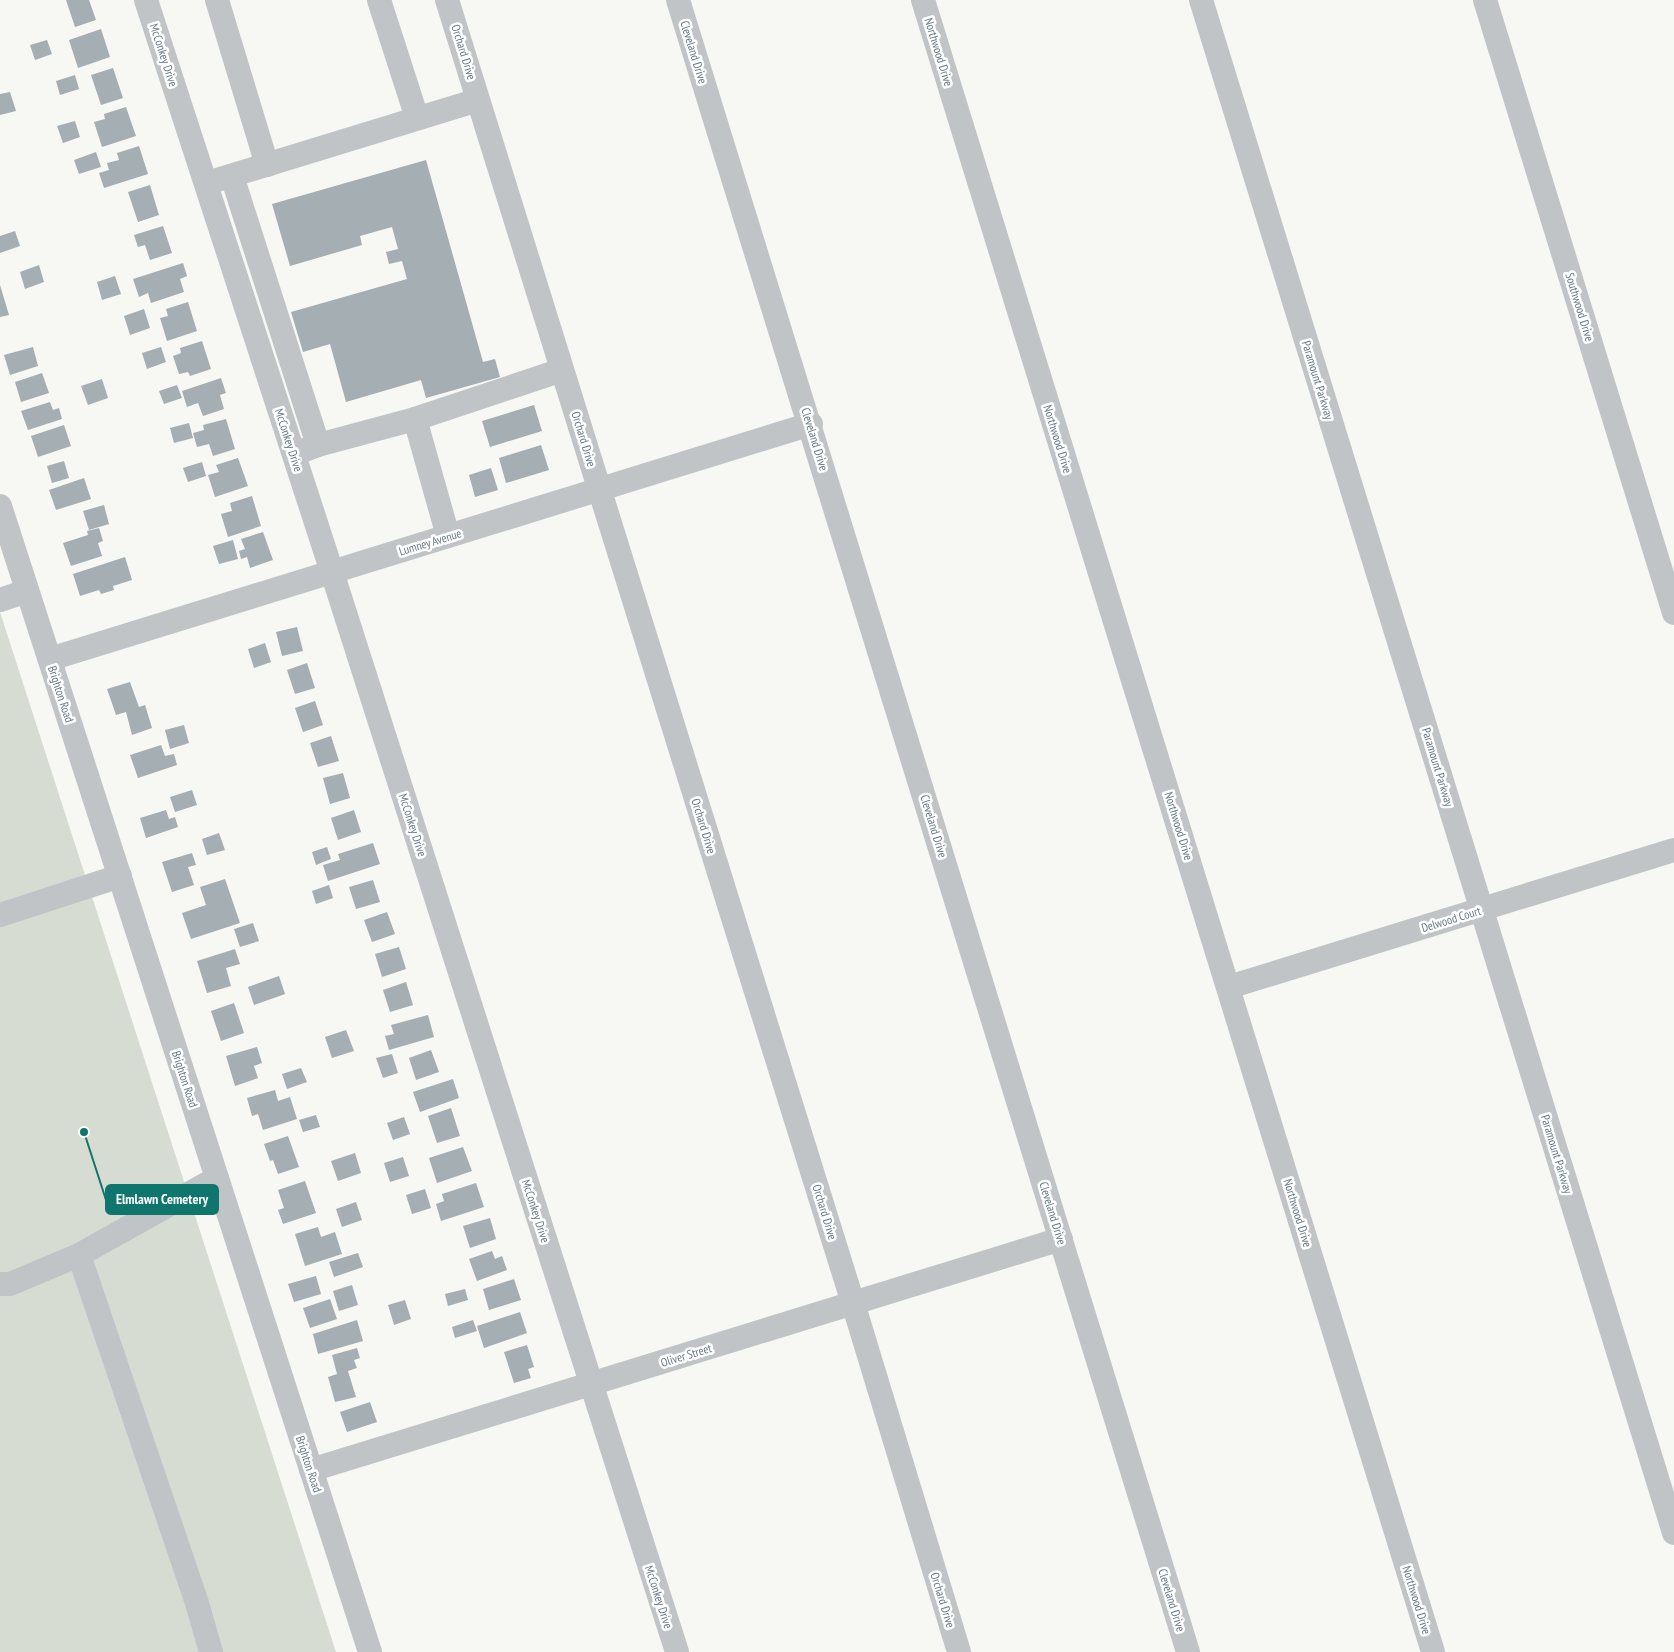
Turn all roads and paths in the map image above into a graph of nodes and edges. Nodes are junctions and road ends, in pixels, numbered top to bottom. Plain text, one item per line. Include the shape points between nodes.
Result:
1 (146, 0) edge
2 (217, 0) edge
3 (379, 0) edge
4 (447, 0) edge
5 (678, 0) edge
6 (923, 0) edge
7 (1201, 0) edge
8 (1485, 0) edge
9 (478, 100) junction
10 (417, 118) junction
11 (267, 165) junction
12 (232, 176) junction
13 (206, 184) junction
14 (562, 370) junction
15 (415, 419) junction
16 (811, 424) junction
17 (318, 445) junction
18 (294, 454) junction
19 (600, 490) junction
20 (0, 506) edge
21 (448, 536) junction
22 (332, 572) junction
23 (28, 591) junction
24 (0, 600) edge
25 (1674, 613) edge
26 (50, 659) junction
27 (1674, 850) edge
28 (120, 876) junction
29 (1482, 909) junction
30 (0, 915) edge
31 (1229, 987) junction
32 (217, 1178) junction
33 (1061, 1239) junction
34 (79, 1255) junction
35 (3, 1288) edge
36 (853, 1303) junction
37 (592, 1384) junction
38 (311, 1470) junction
39 (1674, 1533) edge
40 (211, 1652) edge
41 (370, 1652) edge
42 (677, 1652) edge
43 (959, 1652) edge
44 (1188, 1652) edge
45 (1433, 1652) edge

1 - 13 street, McConkey Drive
2 - 11 street
3 - 10 street
4 - 9 street, Orchard Drive
5 - 16 street, Cleveland Drive
6 - 31 street, Northwood Drive
7 - 29 street, Paramount Parkway
8 - 25 street, Southwood Drive
9 - 10 street
9 - 14 street, Orchard Drive
10 - 11 street
11 - 12 street
12 - 13 street
12 - 17 street
13 - 18 street, McConkey Drive
14 - 15 street
14 - 19 street, Orchard Drive
15 - 17 street
15 - 21 street
16 - 19 street, Lumney Avenue
16 - 33 street, Cleveland Drive
17 - 18 street
18 - 22 street, McConkey Drive
19 - 21 street, Lumney Avenue
19 - 36 street, Orchard Drive
20 - 23 street, Brighton Road
21 - 22 street, Lumney Avenue
22 - 26 street, Lumney Avenue
22 - 37 street, McConkey Drive
23 - 24 street
23 - 26 street, Brighton Road
26 - 28 street, Brighton Road
27 - 29 street, Delwood Court
28 - 30 street
28 - 32 street, Brighton Road
29 - 31 street, Delwood Court
29 - 39 street, Paramount Parkway
31 - 45 street, Northwood Drive
32 - 34 street
32 - 38 street, Brighton Road
33 - 36 street, Oliver Street
33 - 44 street, Cleveland Drive
34 - 35 street
34 - 40 street via 198,1603
36 - 37 street, Oliver Street
36 - 43 street, Orchard Drive
37 - 38 street, Oliver Street
37 - 42 street, McConkey Drive
38 - 41 street, Brighton Road

